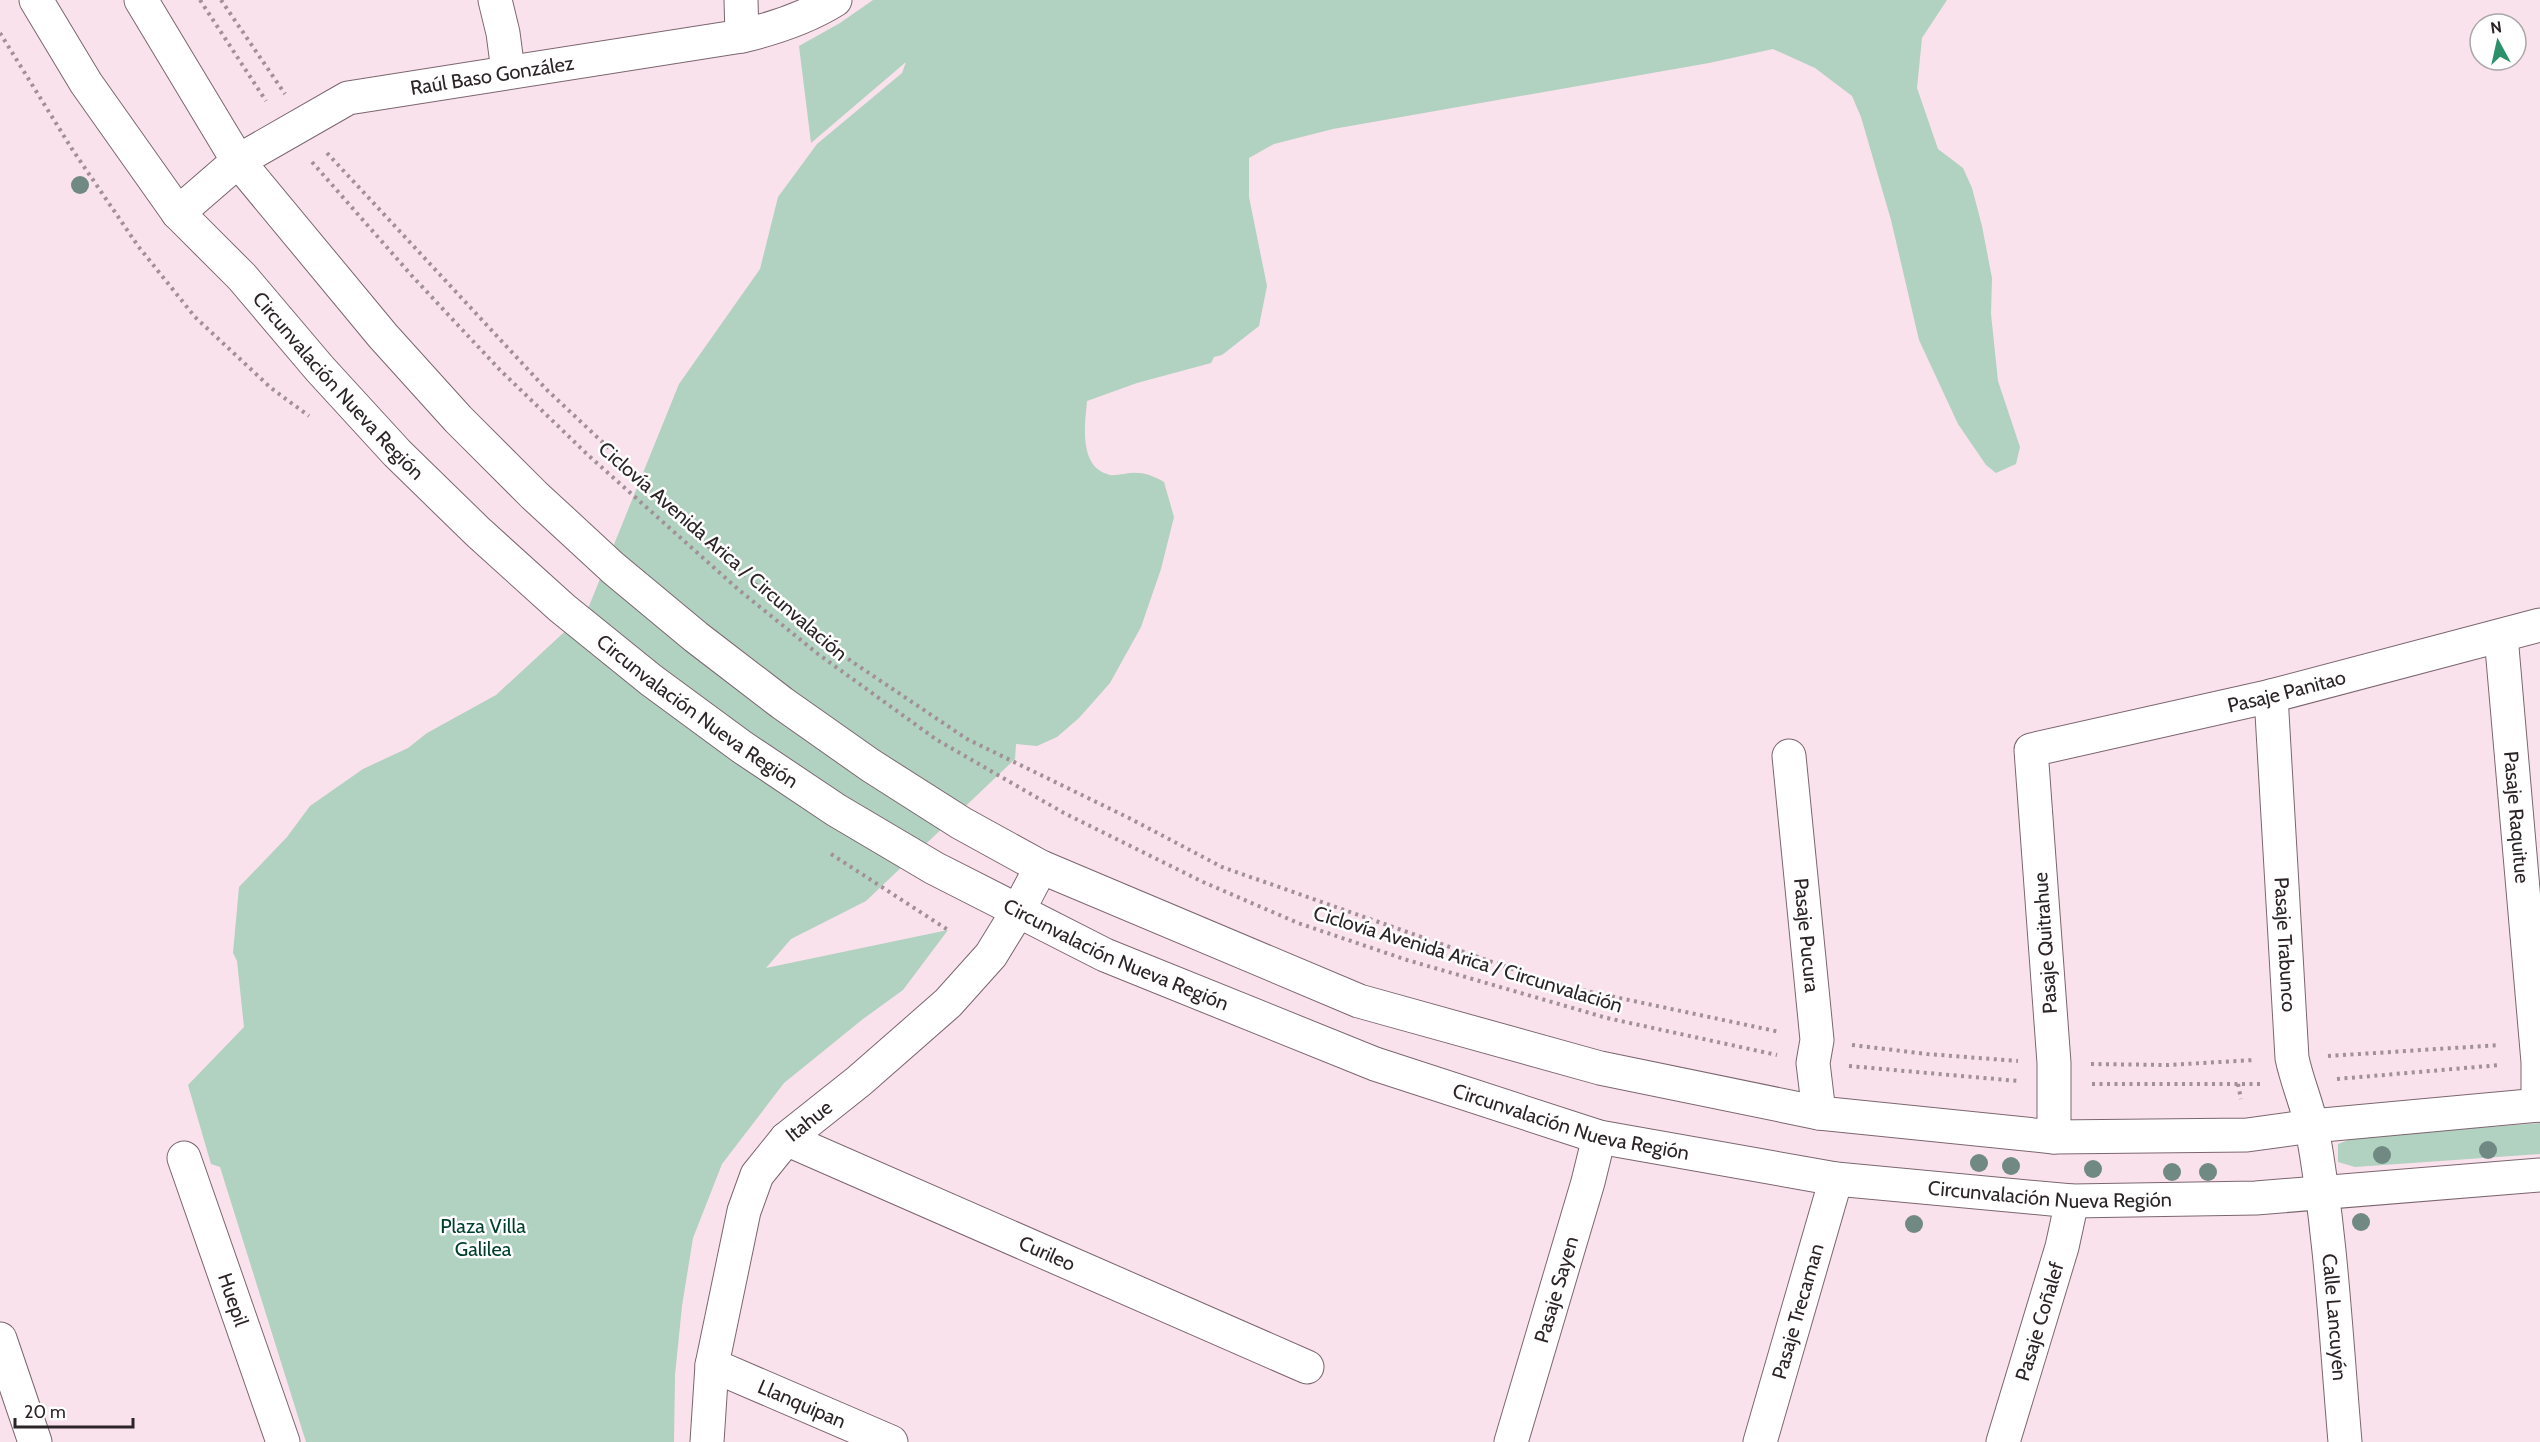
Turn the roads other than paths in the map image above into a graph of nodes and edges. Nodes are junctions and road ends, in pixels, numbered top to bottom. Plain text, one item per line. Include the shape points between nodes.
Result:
1 (36, 0) edge
2 (141, 0) edge
3 (495, 0) edge
4 (741, 0) edge
5 (835, 0) edge
6 (742, 36) junction
7 (508, 71) junction
8 (238, 161) junction
9 (178, 213) junction
10 (2540, 625) edge
11 (2501, 636) junction
12 (2271, 696) junction
13 (2031, 750) joint
14 (1789, 756) dead end
15 (1041, 867) junction
16 (1018, 911) junction
17 (2539, 1105) edge
18 (1819, 1113) junction
19 (2312, 1126) junction
20 (1599, 1137) junction
21 (2054, 1137) junction
22 (786, 1139) junction
23 (184, 1158) dead end
24 (2540, 1175) edge
25 (1836, 1179) junction
26 (2321, 1191) junction
27 (2072, 1201) junction
28 (0, 1339) edge
29 (712, 1365) junction
30 (1307, 1367) dead end
31 (35, 1442) edge
32 (283, 1442) edge
33 (707, 1442) edge
34 (891, 1442) edge
35 (1511, 1442) edge
36 (1760, 1442) edge
37 (2003, 1442) edge
38 (2345, 1442) edge

1 - 9 street, Circunvalación Nueva Región via 86,83
2 - 8 street
3 - 7 street
4 - 6 street
5 - 6 street, Raúl Baso González via 779,27
6 - 7 street, Raúl Baso González
7 - 8 street, Raúl Baso González via 348,98
8 - 9 street, Raúl Baso González
8 - 15 street via 383,336 458,419 613,568 696,637 840,744 961,822
9 - 16 street, Circunvalación Nueva Región via 242,277 397,453 562,608 724,734 836,810 934,868
10 - 11 street, Pasaje Panitao
11 - 12 street, Pasaje Panitao
11 - 17 street, Pasaje Raquitue
12 - 13 street, Pasaje Panitao
12 - 19 street, Pasaje Trabunco via 2295,1070
13 - 21 street, Pasaje Quitrahue via 2054,1074
14 - 18 street, Pasaje Pucura
15 - 16 street, Itahue
15 - 18 street via 1359,1000 1600,1068
16 - 20 street, Circunvalación Nueva Región via 1105,955 1375,1064
16 - 22 street, Itahue via 991,955 948,1003
17 - 19 street
18 - 21 street
19 - 21 street via 2247,1135
19 - 26 street, Pasaje Trabunco
20 - 25 street, Circunvalación Nueva Región
20 - 35 street, Pasaje Sayen
22 - 29 street, Itahue via 757,1175 744,1211
22 - 30 street, Curileo
23 - 32 street, Huepil
24 - 26 street, Circunvalación Nueva Región
25 - 27 street, Circunvalación Nueva Región
25 - 36 street, Pasaje Trecaman
26 - 27 street, Circunvalación Nueva Región via 2256,1198
26 - 38 street, Calle Lancuyén
27 - 37 street, Pasaje Coñalef via 2062,1247
28 - 31 street
29 - 33 street, Itahue
29 - 34 street, Llanquipan

